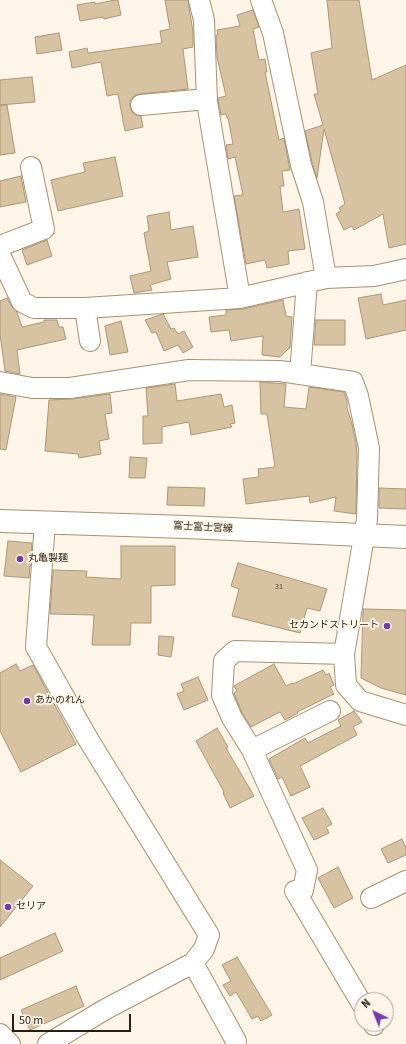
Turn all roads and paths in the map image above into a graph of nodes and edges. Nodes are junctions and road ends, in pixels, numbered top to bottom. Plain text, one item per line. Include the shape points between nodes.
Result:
1 (199, 0) edge
2 (261, 0) edge
3 (207, 99) junction
4 (141, 105) dead end
5 (31, 167) dead end
6 (0, 246) edge
7 (0, 255) edge
8 (406, 269) edge
9 (316, 280) junction
10 (240, 298) junction
11 (85, 308) junction
12 (90, 342) dead end
13 (300, 374) junction
14 (0, 382) edge
15 (0, 521) edge
16 (45, 522) junction
17 (363, 536) junction
18 (406, 537) edge
19 (344, 654) junction
20 (330, 711) dead end
21 (406, 715) edge
22 (252, 750) junction
23 (406, 881) edge
24 (371, 898) dead end
25 (193, 962) junction
26 (355, 992) edge
27 (0, 1034) edge
28 (236, 1041) dead end
29 (10, 1044) edge
30 (48, 1044) edge

1 - 3 street via 204,20
2 - 9 street via 273,33 301,165 313,202
3 - 4 street
3 - 10 street
5 - 6 street via 44,229
7 - 11 street via 22,302 34,308
8 - 9 street via 374,276
9 - 10 street
9 - 13 street
10 - 11 street
11 - 12 street
13 - 14 street via 280,371 189,370 70,388 32,388
13 - 17 street via 352,382 358,396 369,448 367,519
15 - 16 main road, 富士富士宮線
16 - 17 main road, 富士富士宮線
16 - 25 street via 36,647 88,739 209,935 204,949
17 - 18 main road, 富士富士宮線
17 - 19 street
19 - 21 street via 346,685 360,701
19 - 22 street via 235,651 224,661 222,695 232,718
20 - 22 street
22 - 26 street via 307,870 303,890 296,891
23 - 24 street
25 - 28 street
25 - 30 street via 104,1010
27 - 29 street

